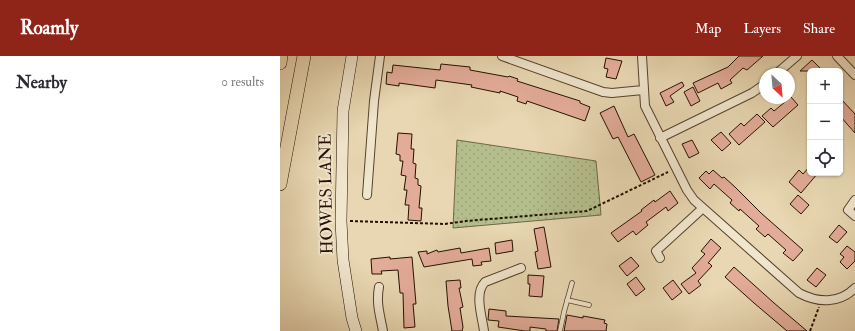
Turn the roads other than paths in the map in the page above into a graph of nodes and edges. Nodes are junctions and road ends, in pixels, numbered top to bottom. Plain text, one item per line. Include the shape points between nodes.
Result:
1 (281, 56) edge
2 (304, 56) edge
3 (352, 56) edge
4 (380, 56) edge
5 (502, 56) edge
6 (642, 56) edge
7 (797, 56) edge
8 (837, 56) edge
9 (280, 63) edge
10 (783, 68) edge
11 (855, 75) edge
12 (759, 88) edge
13 (643, 90) junction
14 (660, 138) junction
15 (280, 184) edge
16 (367, 195) dead end
17 (855, 200) edge
18 (703, 208) junction
19 (855, 216) edge
20 (660, 258) dead end
21 (521, 268) dead end
22 (572, 283) dead end
23 (379, 287) dead end
24 (855, 288) edge
25 (567, 300) junction
26 (589, 305) dead end
27 (356, 331) edge
28 (383, 331) edge
29 (484, 331) edge
30 (560, 331) edge

1 - 9 highway
2 - 15 highway
3 - 27 main road, HOWES LANE via 343,111 341,221 343,260
4 - 16 street
5 - 13 street via 603,92
6 - 13 street
7 - 10 street
8 - 11 street
12 - 14 street
13 - 14 street via 645,106
14 - 18 street via 687,190
17 - 19 street via 848,210
18 - 20 street via 656,250
18 - 24 street via 799,293 820,300 838,299 847,296
21 - 29 street via 482,285 479,298
22 - 25 lane
23 - 28 street via 377,299
25 - 26 lane
25 - 30 lane

